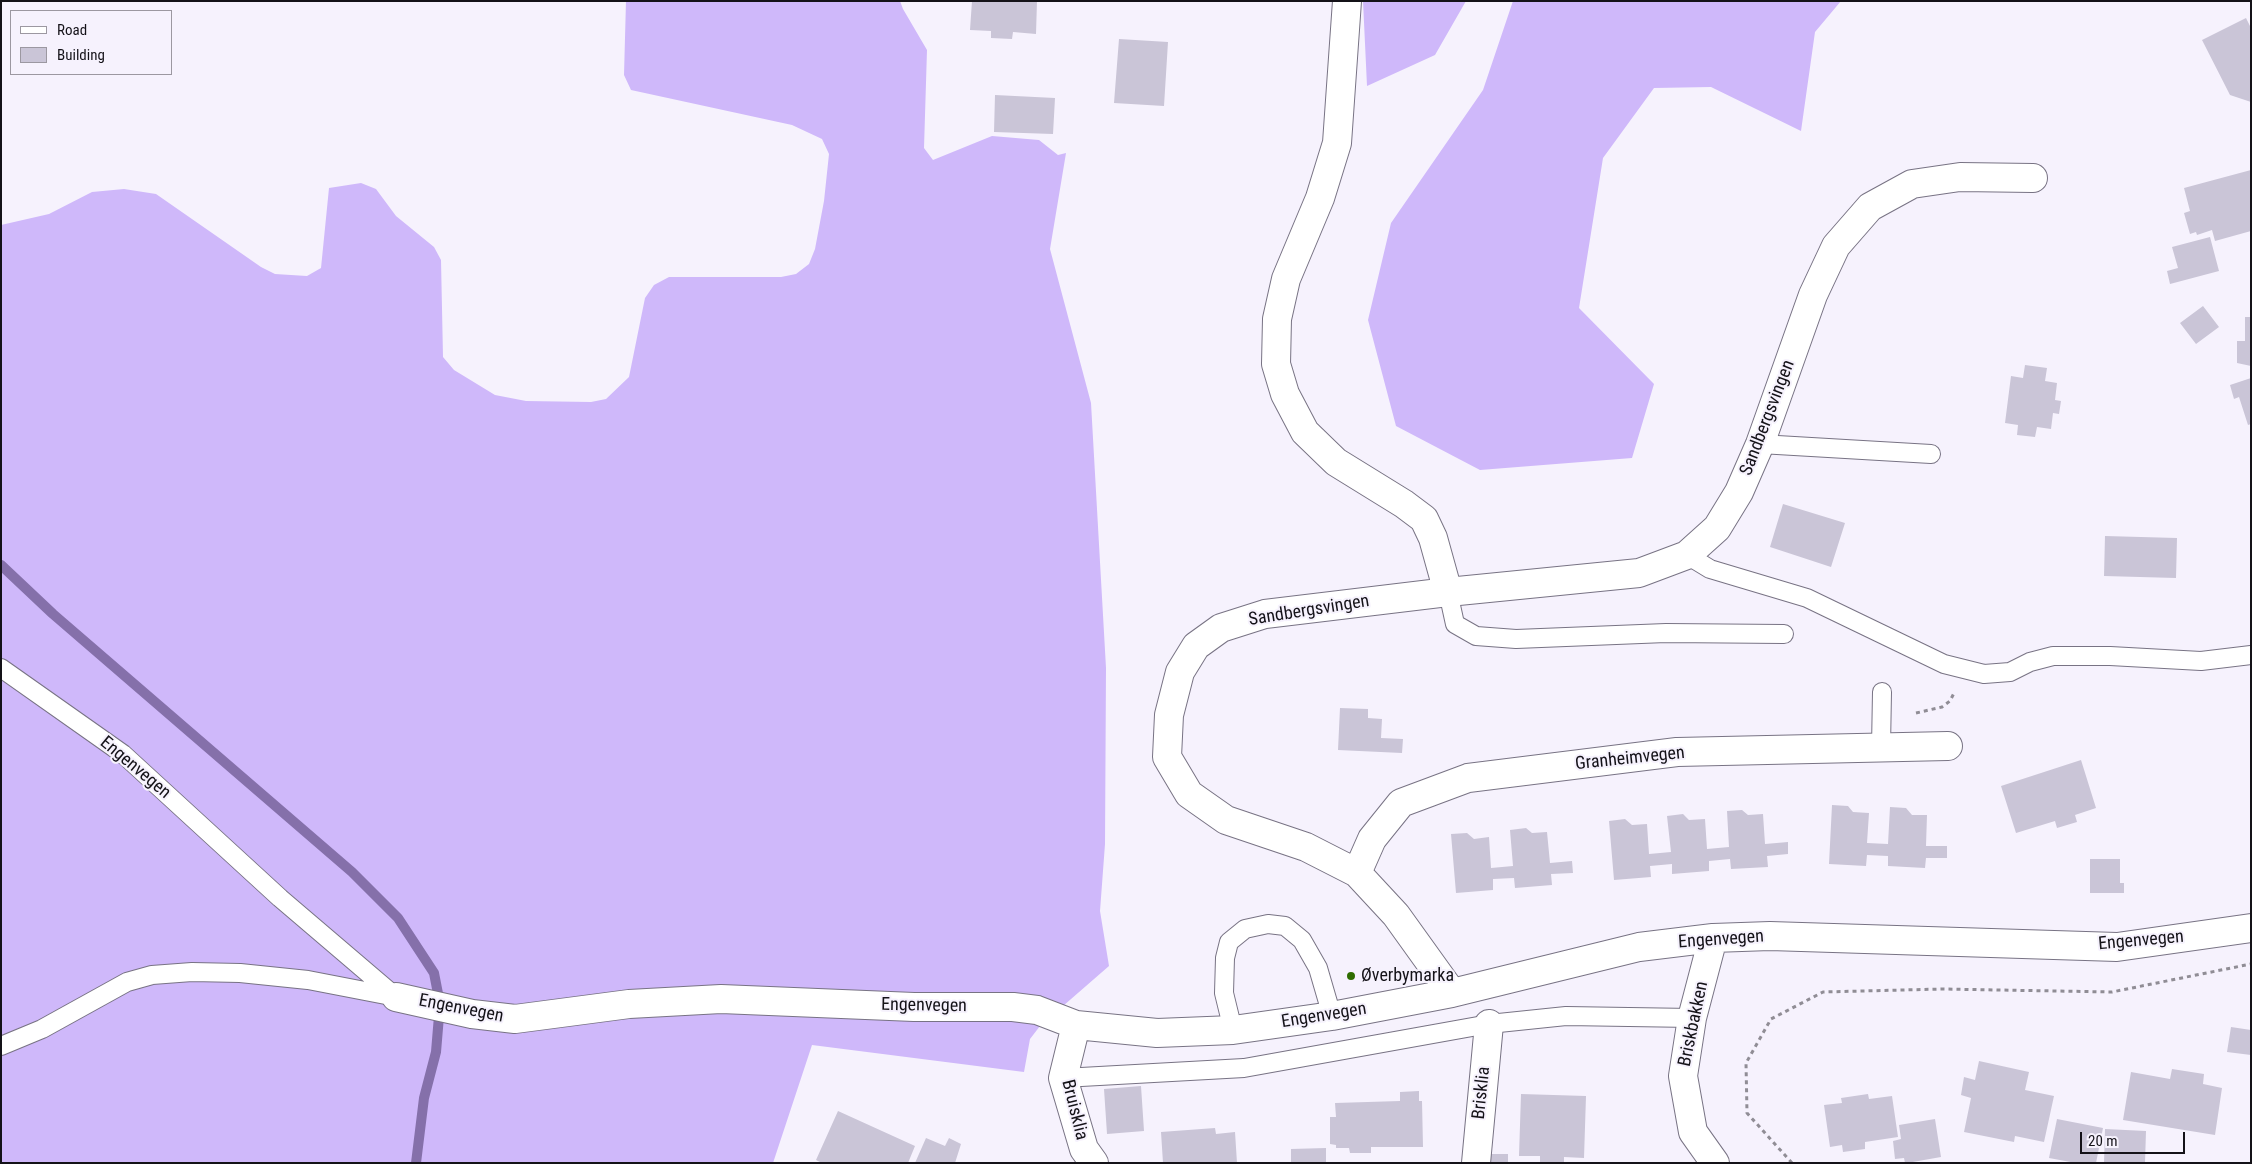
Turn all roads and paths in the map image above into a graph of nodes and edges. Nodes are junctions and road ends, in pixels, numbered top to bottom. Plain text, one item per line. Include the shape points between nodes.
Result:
1 (1347, 1) edge
2 (2033, 178) dead end
3 (1760, 444) junction
4 (1931, 454) dead end
5 (1687, 555) junction
6 (1448, 592) junction
7 (1784, 634) dead end
8 (2251, 655) edge
9 (1, 668) edge
10 (1962, 668) junction
11 (1882, 692) dead end
12 (1882, 717) junction
13 (1948, 746) dead end
14 (1881, 747) junction
15 (1357, 873) junction
16 (2251, 928) edge
17 (1713, 938) junction
18 (2251, 964) edge
19 (1452, 993) junction
20 (396, 997) junction
21 (1332, 1016) junction
22 (1692, 1018) junction
23 (1489, 1024) junction
24 (1076, 1025) junction
25 (1233, 1030) junction
26 (1, 1046) edge
27 (1063, 1078) junction
28 (1094, 1163) edge
29 (1476, 1163) edge
30 (1715, 1163) edge
31 (1792, 1163) edge

1 - 6 street via 1337,143 1320,198 1286,279 1277,319 1276,364 1285,394 1305,432 1336,462 1424,519 1433,538
2 - 3 street, Sandbergsvingen via 1960,177 1912,184 1870,207 1836,246 1813,295
3 - 4 lane
3 - 5 street, Sandbergsvingen via 1739,492 1717,528
5 - 6 street, Sandbergsvingen via 1639,573
5 - 10 lane via 1710,569 1807,598 1944,664
6 - 7 lane via 1455,624 1476,636 1516,639 1666,633
6 - 15 street, Sandbergsvingen via 1265,614 1238,622 1221,628 1196,646 1180,672 1169,715 1167,756 1189,794 1226,820 1306,847
8 - 10 lane via 2200,661 2053,656 2010,672 1984,674
9 - 20 lane, Engenvegen via 124,754 280,898
10 - 12 path via 1950,701 1942,707
11 - 12 lane
12 - 14 lane
13 - 14 street, Granheimvegen
14 - 15 street, Granheimvegen via 1677,752 1468,778 1401,803 1372,839
15 - 19 street, Sandbergsvingen via 1396,915
16 - 17 street, Engenvegen via 2117,947 1770,936
17 - 19 street, Engenvegen via 1639,947
17 - 22 street, Briskbakken
18 - 31 path via 2112,992 1943,989 1823,992 1771,1019 1746,1062 1747,1113
19 - 21 street, Engenvegen
20 - 24 street, Engenvegen via 472,1014 515,1019 630,1004 721,999 914,1007 1013,1007 1037,1010
20 - 26 lane, Engenvegen via 308,980 240,973 152,975 127,982 42,1029
21 - 25 street, Engenvegen
21 - 25 lane via 1318,968 1302,940 1285,926 1268,924 1245,929 1229,942 1224,993
22 - 23 lane via 1566,1016
22 - 30 street, Briskbakken via 1683,1076 1693,1132
23 - 27 lane via 1244,1068
23 - 29 street, Brisklia
24 - 25 street, Engenvegen via 1157,1033
24 - 27 street, Bruisklia
27 - 28 street, Bruisklia via 1084,1149

